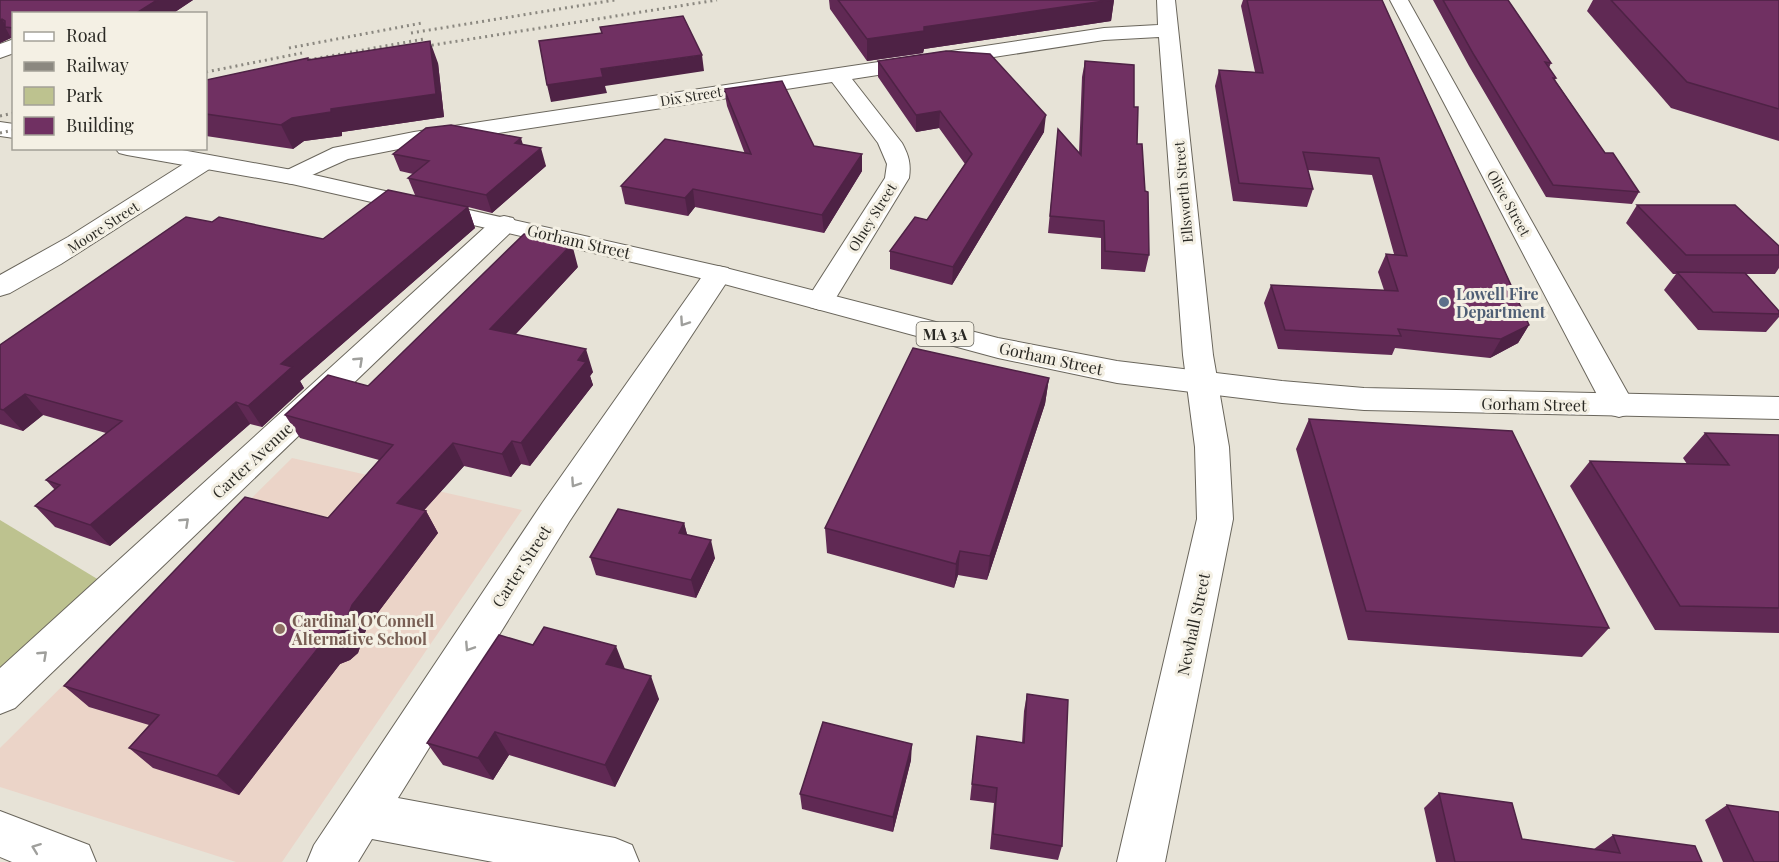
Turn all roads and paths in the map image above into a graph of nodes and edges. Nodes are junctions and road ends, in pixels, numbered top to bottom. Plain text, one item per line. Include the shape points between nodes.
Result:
1 (1166, 0) edge
2 (1399, 0) edge
3 (1168, 30) junction
4 (837, 74) junction
5 (137, 150) edge
6 (202, 163) junction
7 (292, 177) junction
8 (504, 224) junction
9 (718, 274) junction
10 (0, 287) edge
11 (820, 301) junction
12 (1201, 383) junction
13 (1619, 405) junction
14 (1779, 408) edge
15 (0, 695) edge
16 (362, 814) junction
17 (0, 834) edge
18 (72, 862) edge
19 (331, 862) edge
20 (615, 862) edge
21 (1141, 862) edge

1 - 3 street, Ellsworth Street
2 - 13 street, Olive Street
3 - 4 street, Dix Street via 1104,33
3 - 12 street, Ellsworth Street
4 - 7 street, Dix Street via 414,139 341,153
4 - 11 street, Olney Street via 894,150 899,165 897,178
5 - 6 street, Gorham Street / MA 3A
6 - 7 street, Gorham Street / MA 3A
6 - 10 street, Moore Street via 100,230
7 - 8 street, Gorham Street / MA 3A
8 - 9 street, Gorham Street / MA 3A
15 -> 8 street, Carter Avenue
9 - 11 street, Gorham Street / MA 3A
9 -> 16 street, Carter Street via 556,512
11 - 12 street, Gorham Street / MA 3A via 1056,361
12 - 13 street, Gorham Street / MA 3A via 1364,399
12 - 21 street, Newhall Street via 1212,447 1215,519
13 - 14 street, Gorham Street / MA 3A
16 - 19 street, Carter Street
16 - 20 street
18 -> 17 street

